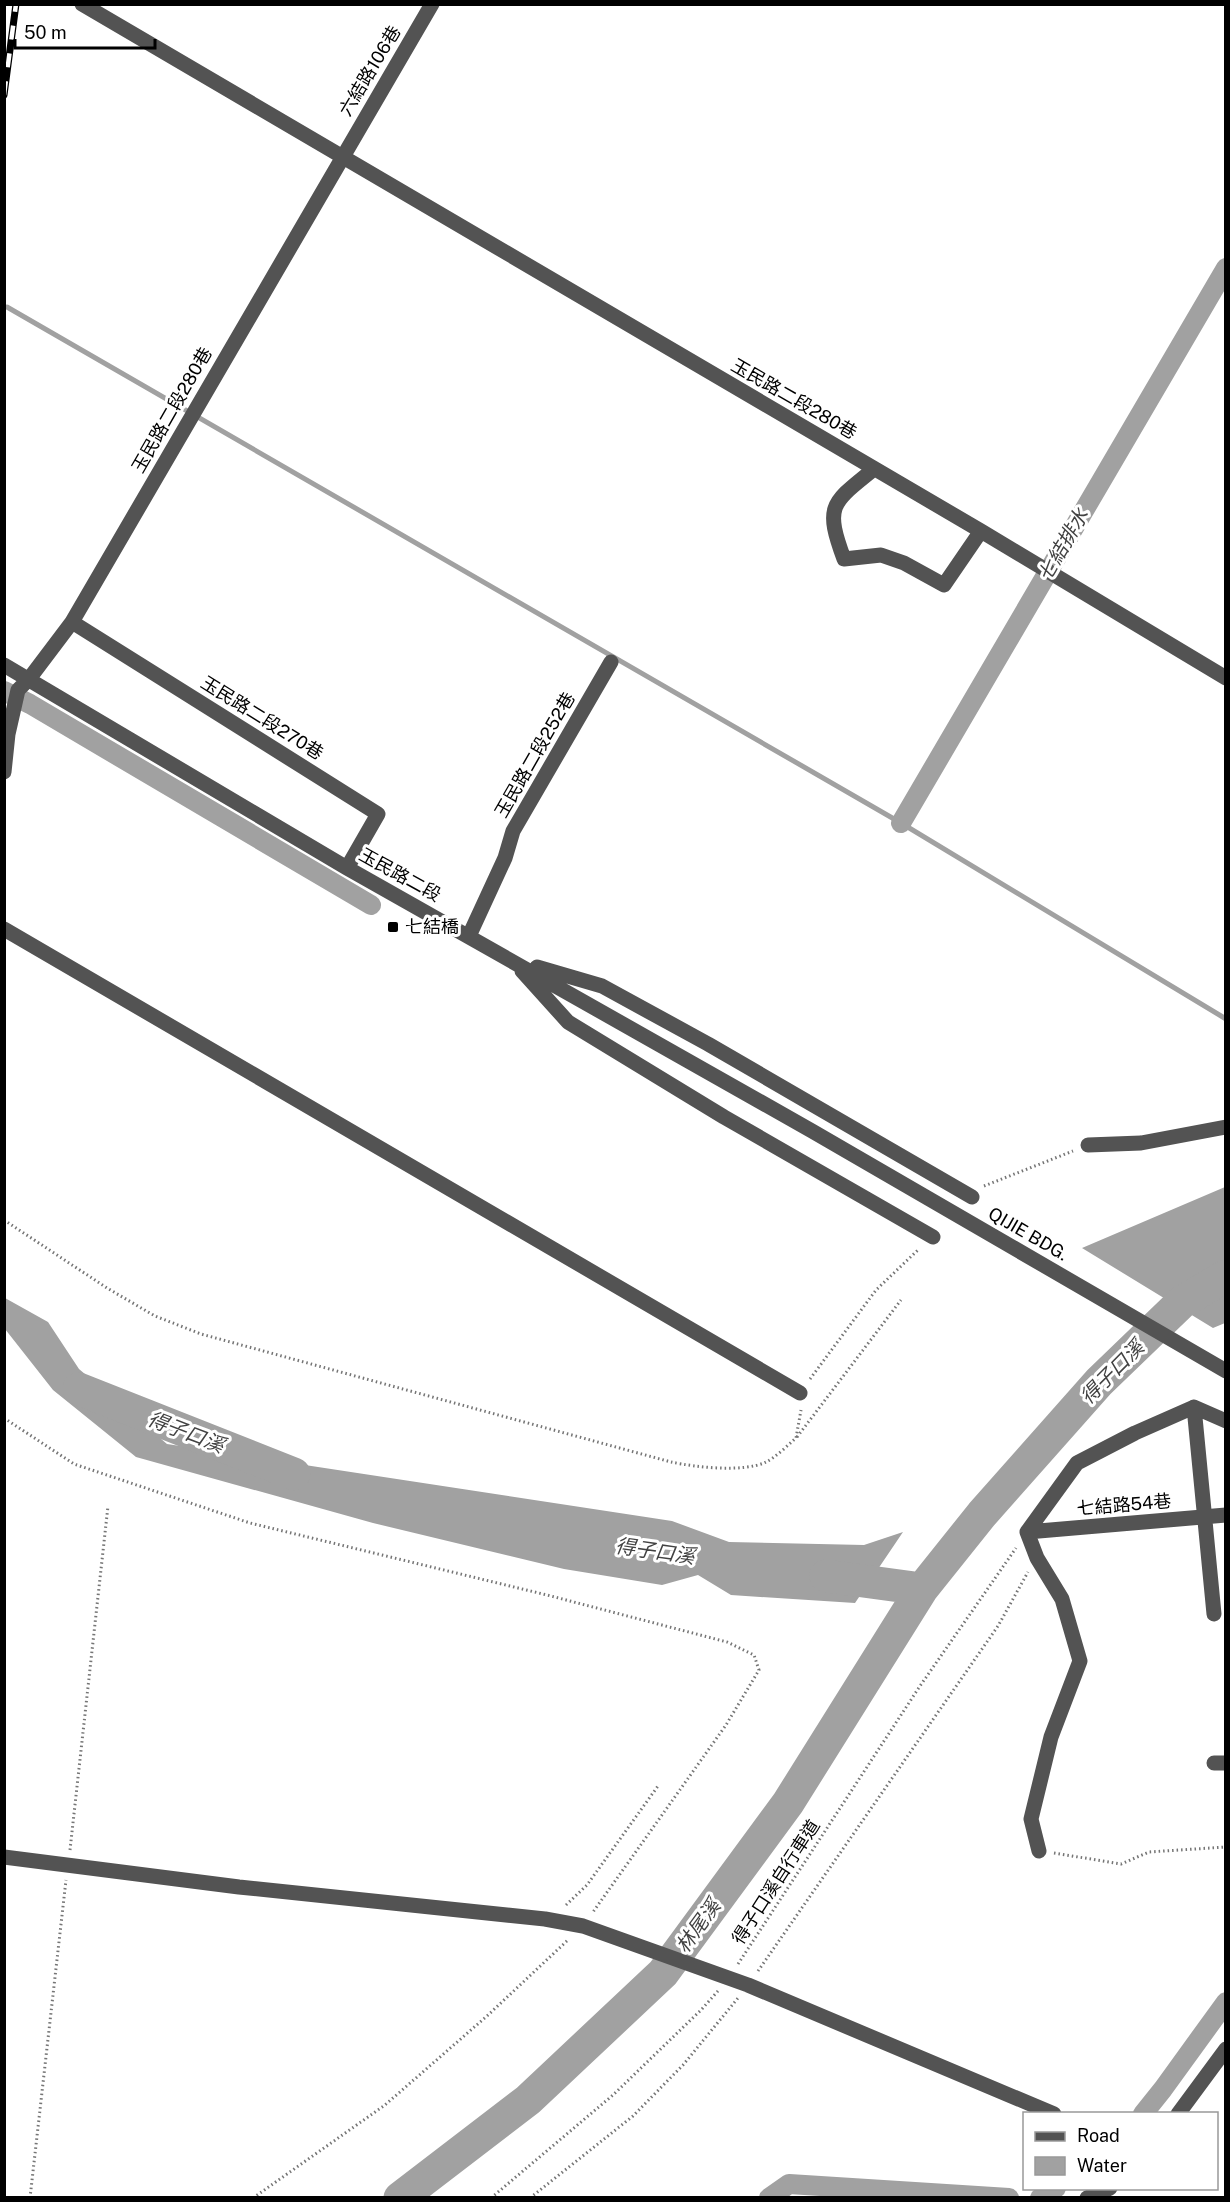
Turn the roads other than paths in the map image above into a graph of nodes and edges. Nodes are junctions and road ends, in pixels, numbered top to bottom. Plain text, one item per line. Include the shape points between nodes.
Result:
1 (82, 4) edge
2 (432, 4) edge
3 (342, 157) junction
4 (873, 469) junction
5 (981, 531) junction
6 (72, 622) junction
7 (611, 662) dead end
8 (4, 665) edge
9 (1226, 678) edge
10 (29, 679) junction
11 (4, 772) edge
12 (346, 868) junction
13 (4, 928) edge
14 (469, 936) junction
15 (512, 960) junction
16 (1226, 1127) edge
17 (812, 1131) joint
18 (1088, 1145) dead end
19 (972, 1197) dead end
20 (933, 1237) dead end
21 (1226, 1371) edge
22 (800, 1393) road end
23 (1194, 1407) junction
24 (1226, 1421) edge
25 (1226, 1515) edge
26 (1204, 1518) junction
27 (1027, 1532) junction
28 (1214, 1614) dead end
29 (1039, 1851) road end
30 (4, 1857) edge
31 (1226, 2049) edge
32 (1049, 2112) edge
33 (1179, 2112) edge
34 (1105, 2190) edge
35 (1087, 2198) edge

1 - 3 street, 玉民路二段280巷
2 - 3 street, 六結路106巷
3 - 4 street, 玉民路二段280巷
3 - 6 street, 玉民路二段280巷
4 - 5 street, 玉民路二段280巷
4 - 5 street via 842,495 832,512 844,559 881,555 904,562 944,585
5 - 9 street, 玉民路二段280巷
6 - 10 street, 玉民路二段280巷
6 - 12 street, 玉民路二段270巷 via 378,814
7 - 14 street, 玉民路二段252巷 via 513,831 505,858
8 - 10 street, 玉民路二段
10 - 11 street, 玉民路二段280巷 via 18,690
10 - 12 street, 玉民路二段
12 - 14 street, 玉民路二段
13 - 22 street
14 - 15 street, 玉民路二段
15 - 17 street, 玉民路二段
15 - 19 street via 602,986
15 - 20 street via 568,1022
16 - 18 street via 1142,1143
17 - 21 street, QIJIE BDG.
23 - 24 street
23 - 26 street
23 - 27 street via 1077,1463
25 - 26 street, 七結路54巷
26 - 27 street, 七結路54巷
26 - 28 street
27 - 29 street via 1037,1558 1062,1599 1080,1661 1051,1737 1031,1819
30 - 32 street via 583,1926 748,1985
31 - 33 street
34 - 35 street

